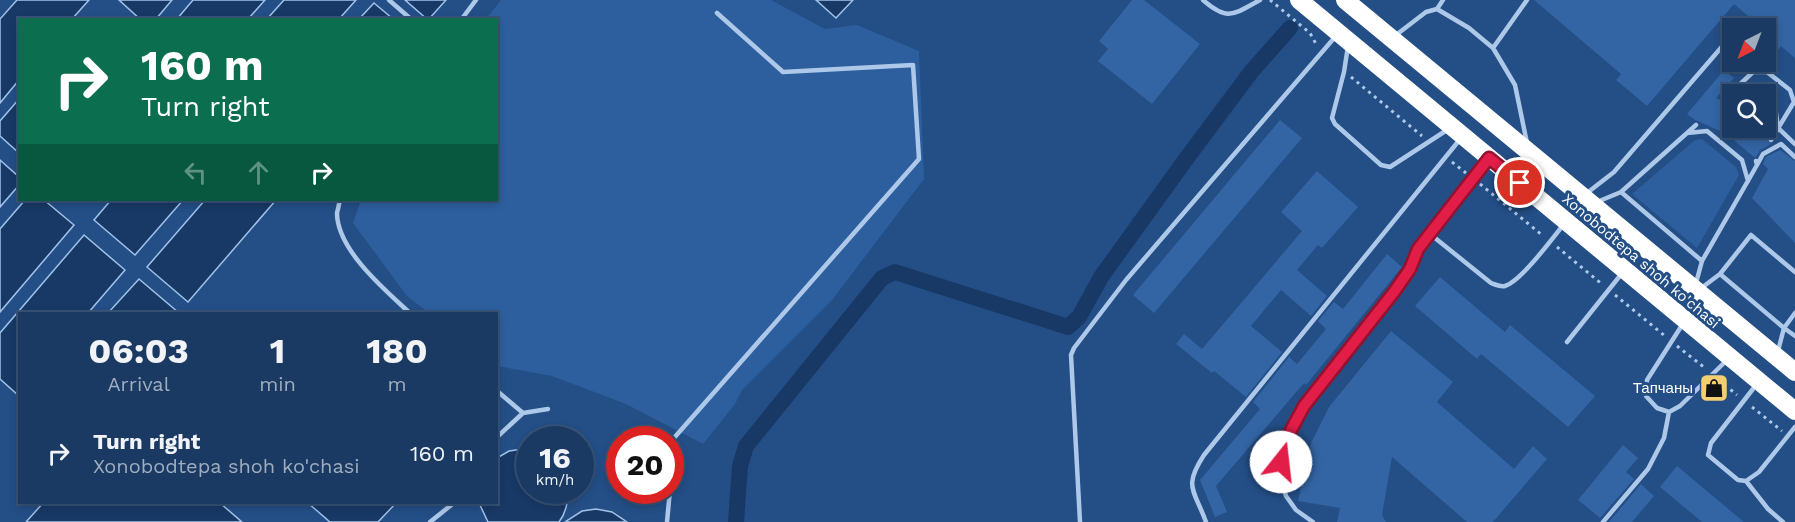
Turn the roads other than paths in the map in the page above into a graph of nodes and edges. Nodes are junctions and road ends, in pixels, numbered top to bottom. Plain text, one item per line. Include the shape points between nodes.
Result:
1 (389, 0) edge
2 (476, 0) edge
3 (1203, 0) edge
4 (1260, 0) edge
5 (1299, 0) edge
6 (1345, 0) edge
7 (1443, 0) edge
8 (1527, 0) edge
9 (1437, 9) junction
10 (717, 13) dead end
11 (410, 18) edge
12 (462, 18) edge
13 (1344, 37) junction
14 (1391, 38) junction
15 (1722, 47) edge
16 (1493, 48) junction
17 (1410, 54) junction
18 (1395, 79) junction
19 (1740, 84) edge
20 (1776, 113) edge
21 (1696, 125) dead end
22 (1778, 128) junction
23 (1457, 131) junction
24 (1687, 133) junction
25 (1771, 140) dead end
26 (1795, 144) edge
27 (1531, 154) junction
28 (1795, 157) edge
29 (1489, 158) junction
30 (1748, 181) junction
31 (1621, 192) junction
32 (1587, 200) junction
33 (340, 201) edge
34 (1566, 222) junction
35 (1430, 234) junction
36 (1702, 261) junction
37 (1624, 270) junction
38 (1795, 272) edge
39 (1720, 274) junction
40 (1696, 290) junction
41 (409, 312) edge
42 (1795, 313) edge
43 (1685, 320) junction
44 (1784, 328) junction
45 (1795, 336) edge
46 (1567, 342) dead end
47 (1776, 356) junction
48 (1730, 357) junction
49 (1795, 372) edge
50 (1759, 381) junction
51 (498, 392) edge
52 (549, 409) dead end
53 (1795, 411) edge
54 (1669, 412) junction
55 (523, 413) junction
56 (684, 427) edge
57 (1795, 427) edge
58 (498, 436) edge
59 (1746, 481) junction
60 (452, 504) edge
61 (669, 504) edge
62 (430, 522) edge
63 (667, 522) edge
64 (1080, 522) edge
65 (1206, 522) edge
66 (1313, 522) edge
67 (1603, 522) edge
68 (1784, 522) edge

1 - 11 lane
2 - 12 lane
3 - 4 lane via 1218,12 1233,14
5 - 13 highway, Xonobodtepa shoh ko'chasi
6 - 14 highway, Xonobodtepa shoh ko'chasi
7 - 9 lane
8 - 16 lane
9 - 14 lane via 1426,12
9 - 16 lane
10 - 56 lane via 783,72 913,65 919,159
13 - 18 highway, Xonobodtepa shoh ko'chasi
13 - 23 lane via 1344,72 1332,118 1381,165 1390,167 1428,142
13 - 64 lane via 1321,53 1126,280 1074,348 1071,355
14 - 17 highway, Xonobodtepa shoh ko'chasi
15 - 32 lane
16 - 27 lane via 1515,85
17 - 18 highway via 1401,50 1389,54 1386,62
17 - 27 highway, Xonobodtepa shoh ko'chasi
18 - 23 highway, Xonobodtepa shoh ko'chasi
19 - 22 lane via 1753,72 1767,72 1790,90 1794,102
20 - 22 lane
21 - 24 lane
22 - 25 lane
22 - 26 lane
23 - 29 highway, Xonobodtepa shoh ko'chasi
23 - 65 lane via 1445,156 1192,473 1191,484
24 - 30 lane via 1707,131 1742,160
24 - 31 lane
27 - 32 highway, Xonobodtepa shoh ko'chasi
28 - 30 lane via 1780,144 1763,154
29 - 34 highway, Xonobodtepa shoh ko'chasi
29 - 35 lane
30 - 36 lane
31 - 32 lane
31 - 36 lane
32 - 40 highway, Xonobodtepa shoh ko'chasi
33 - 41 lane via 337,215 344,239 362,267
34 - 35 lane via 1524,271 1502,287 1491,283
34 - 37 highway, Xonobodtepa shoh ko'chasi
35 - 66 lane via 1394,292 1304,406 1282,447 1280,476 1286,496 1296,510
36 - 40 lane
37 - 43 highway, Xonobodtepa shoh ko'chasi
37 - 46 lane
38 - 39 lane via 1751,235
39 - 40 lane
39 - 44 lane
40 - 47 highway, Xonobodtepa shoh ko'chasi
42 - 44 lane
43 - 48 highway, Xonobodtepa shoh ko'chasi
43 - 54 lane via 1647,380 1646,396 1657,408
44 - 45 lane
44 - 47 lane
47 - 49 highway, Xonobodtepa shoh ko'chasi
48 - 50 highway, Xonobodtepa shoh ko'chasi
48 - 54 lane
50 - 53 highway, Xonobodtepa shoh ko'chasi
50 - 59 lane via 1711,443 1708,455 1738,480
51 - 55 lane
52 - 55 lane
54 - 67 lane via 1664,438 1648,469
55 - 58 lane
57 - 59 lane via 1759,472
59 - 68 lane
60 - 62 lane
61 - 63 lane

